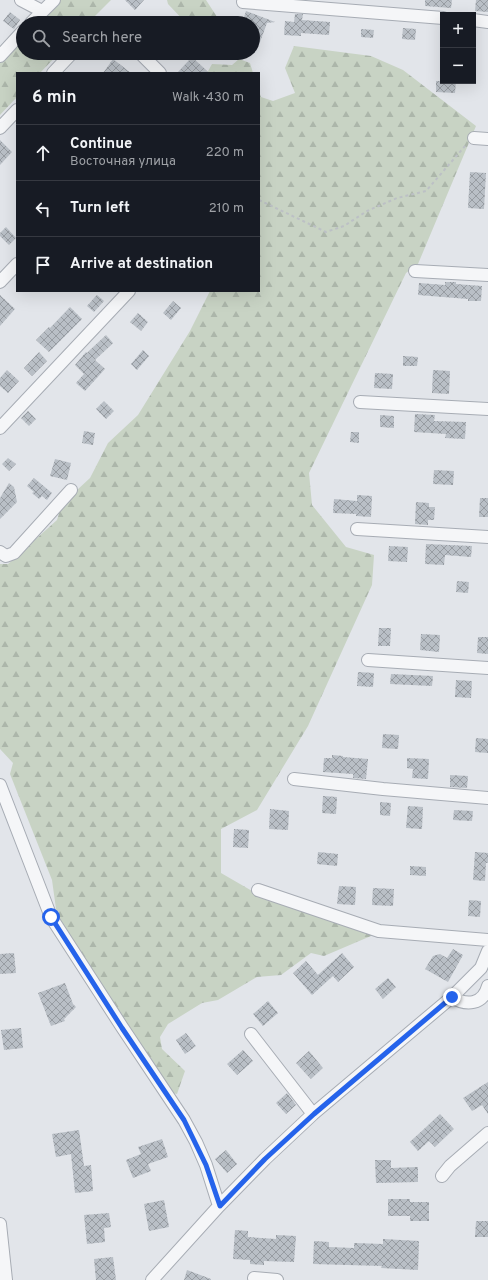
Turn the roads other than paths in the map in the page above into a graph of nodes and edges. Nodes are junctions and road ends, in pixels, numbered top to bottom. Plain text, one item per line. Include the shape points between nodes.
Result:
1 (21, 0) edge
2 (54, 0) edge
3 (243, 2) dead end
4 (42, 12) junction
5 (38, 16) edge
6 (440, 18) edge
7 (476, 20) edge
8 (488, 22) edge
9 (16, 39) edge
10 (0, 56) edge
11 (65, 60) edge
12 (147, 60) edge
13 (54, 72) edge
14 (159, 72) edge
15 (16, 111) edge
16 (0, 128) edge
17 (474, 138) road end
18 (488, 139) edge
19 (16, 265) edge
20 (415, 271) dead end
21 (488, 275) edge
22 (0, 282) edge
23 (128, 292) edge
24 (360, 402) dead end
25 (488, 409) edge
26 (0, 428) edge
27 (71, 490) dead end
28 (357, 529) dead end
29 (488, 538) edge
30 (0, 552) edge
31 (368, 660) dead end
32 (488, 668) edge
33 (294, 778) dead end
34 (0, 785) edge
35 (488, 798) edge
36 (258, 890) dead end
37 (488, 940) edge
38 (488, 951) edge
39 (485, 968) edge
40 (488, 986) edge
41 (452, 997) junction
42 (251, 1034) dead end
43 (314, 1114) junction
44 (488, 1133) edge
45 (442, 1176) dead end
46 (220, 1206) junction
47 (0, 1224) edge
48 (254, 1278) dead end
49 (6, 1280) edge
50 (152, 1280) edge
51 (277, 1280) edge

1 - 4 street
2 - 4 street
3 - 6 street
4 - 5 street
7 - 8 street
9 - 10 street
11 - 13 street
12 - 14 street
15 - 16 street
17 - 18 street
19 - 22 street
20 - 21 street
23 - 26 street
24 - 25 street
27 - 30 street via 14,553 6,556
28 - 29 street
31 - 32 street
33 - 35 street
34 - 46 street via 51,917 184,1120 206,1165
36 - 37 street via 379,931
38 - 39 street
39 - 41 street
40 - 41 street via 479,1001 469,1004
41 - 43 street
42 - 43 street
43 - 46 street via 265,1159
44 - 45 street
46 - 50 street
47 - 49 street
48 - 51 street

